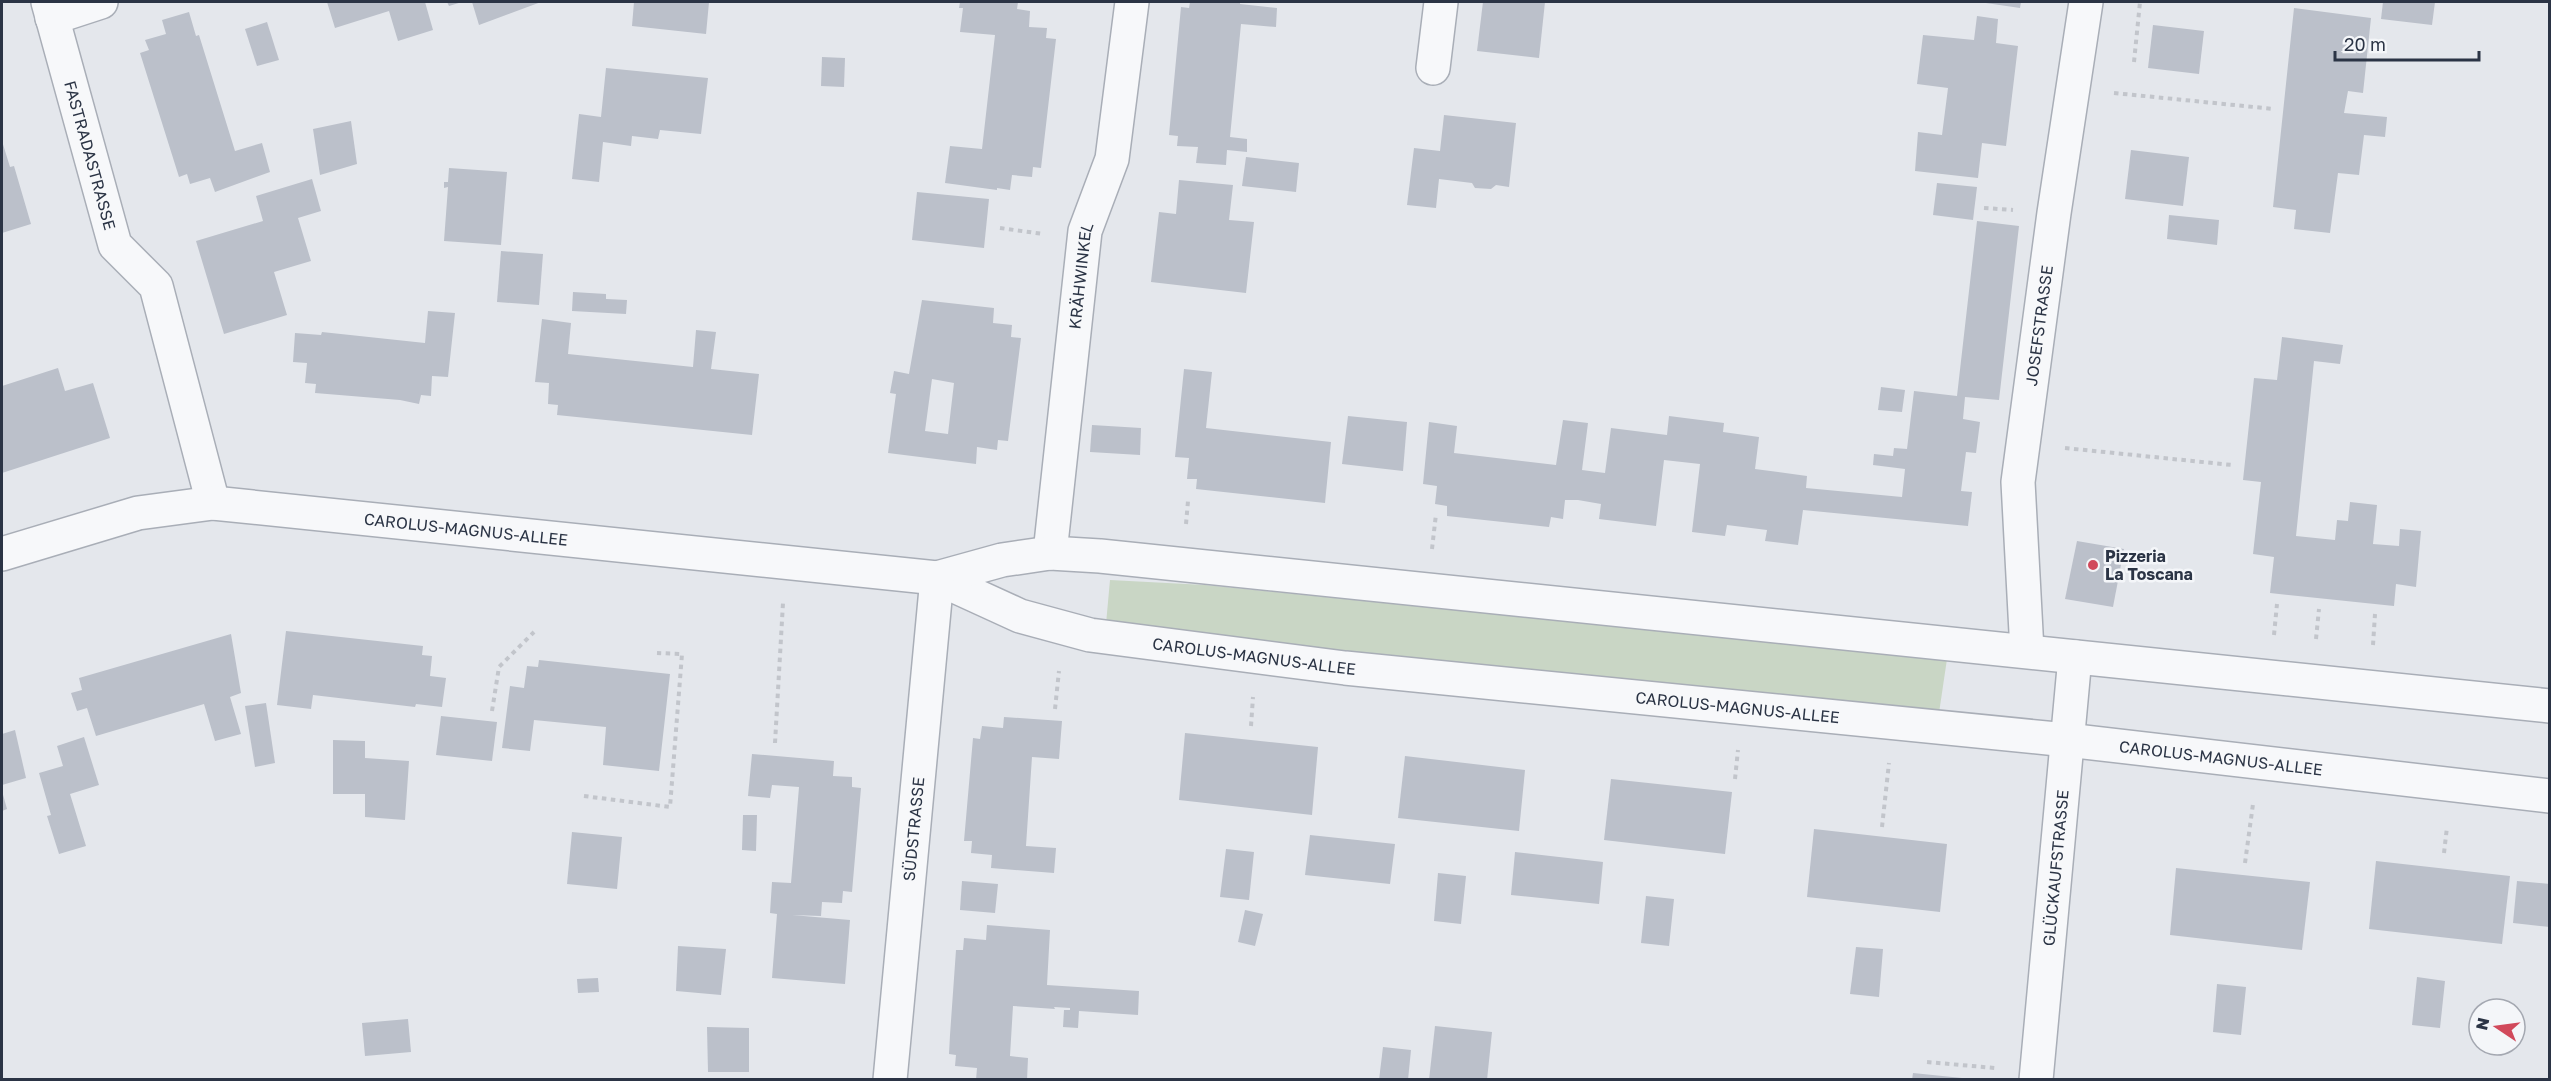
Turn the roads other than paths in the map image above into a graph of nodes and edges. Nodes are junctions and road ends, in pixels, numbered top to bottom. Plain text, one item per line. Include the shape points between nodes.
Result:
1 (101, 2) edge
2 (1132, 2) edge
3 (1441, 2) edge
4 (2086, 2) edge
5 (50, 10) edge
6 (1433, 68) dead end
7 (213, 503) junction
8 (1050, 553) junction
9 (2, 554) edge
10 (937, 578) junction
11 (2027, 651) junction
12 (2075, 657) junction
13 (2550, 705) edge
14 (2067, 740) junction
15 (2550, 796) edge
16 (2036, 1075) edge
17 (890, 1080) edge

1 - 5 street
2 - 8 street, KRÄHWINKEL via 1112,159 1085,231
3 - 6 street
4 - 11 street, JOSEFSTRASSE via 2018,482
5 - 7 street, FASTRADASTRASSE via 115,245 156,286
7 - 9 street, CAROLUS-MAGNUS-ALLEE via 138,513
7 - 10 street, CAROLUS-MAGNUS-ALLEE
8 - 10 street, CAROLUS-MAGNUS-ALLEE via 1002,560
8 - 11 street, CAROLUS-MAGNUS-ALLEE
10 - 14 street, CAROLUS-MAGNUS-ALLEE via 1020,616 1090,635 1345,668
10 - 17 street, SÜDSTRASSE
11 - 12 street, CAROLUS-MAGNUS-ALLEE
12 - 13 street, CAROLUS-MAGNUS-ALLEE
12 - 14 street, GLÜCKAUFSTRASSE
14 - 15 street, CAROLUS-MAGNUS-ALLEE
14 - 16 street, GLÜCKAUFSTRASSE

